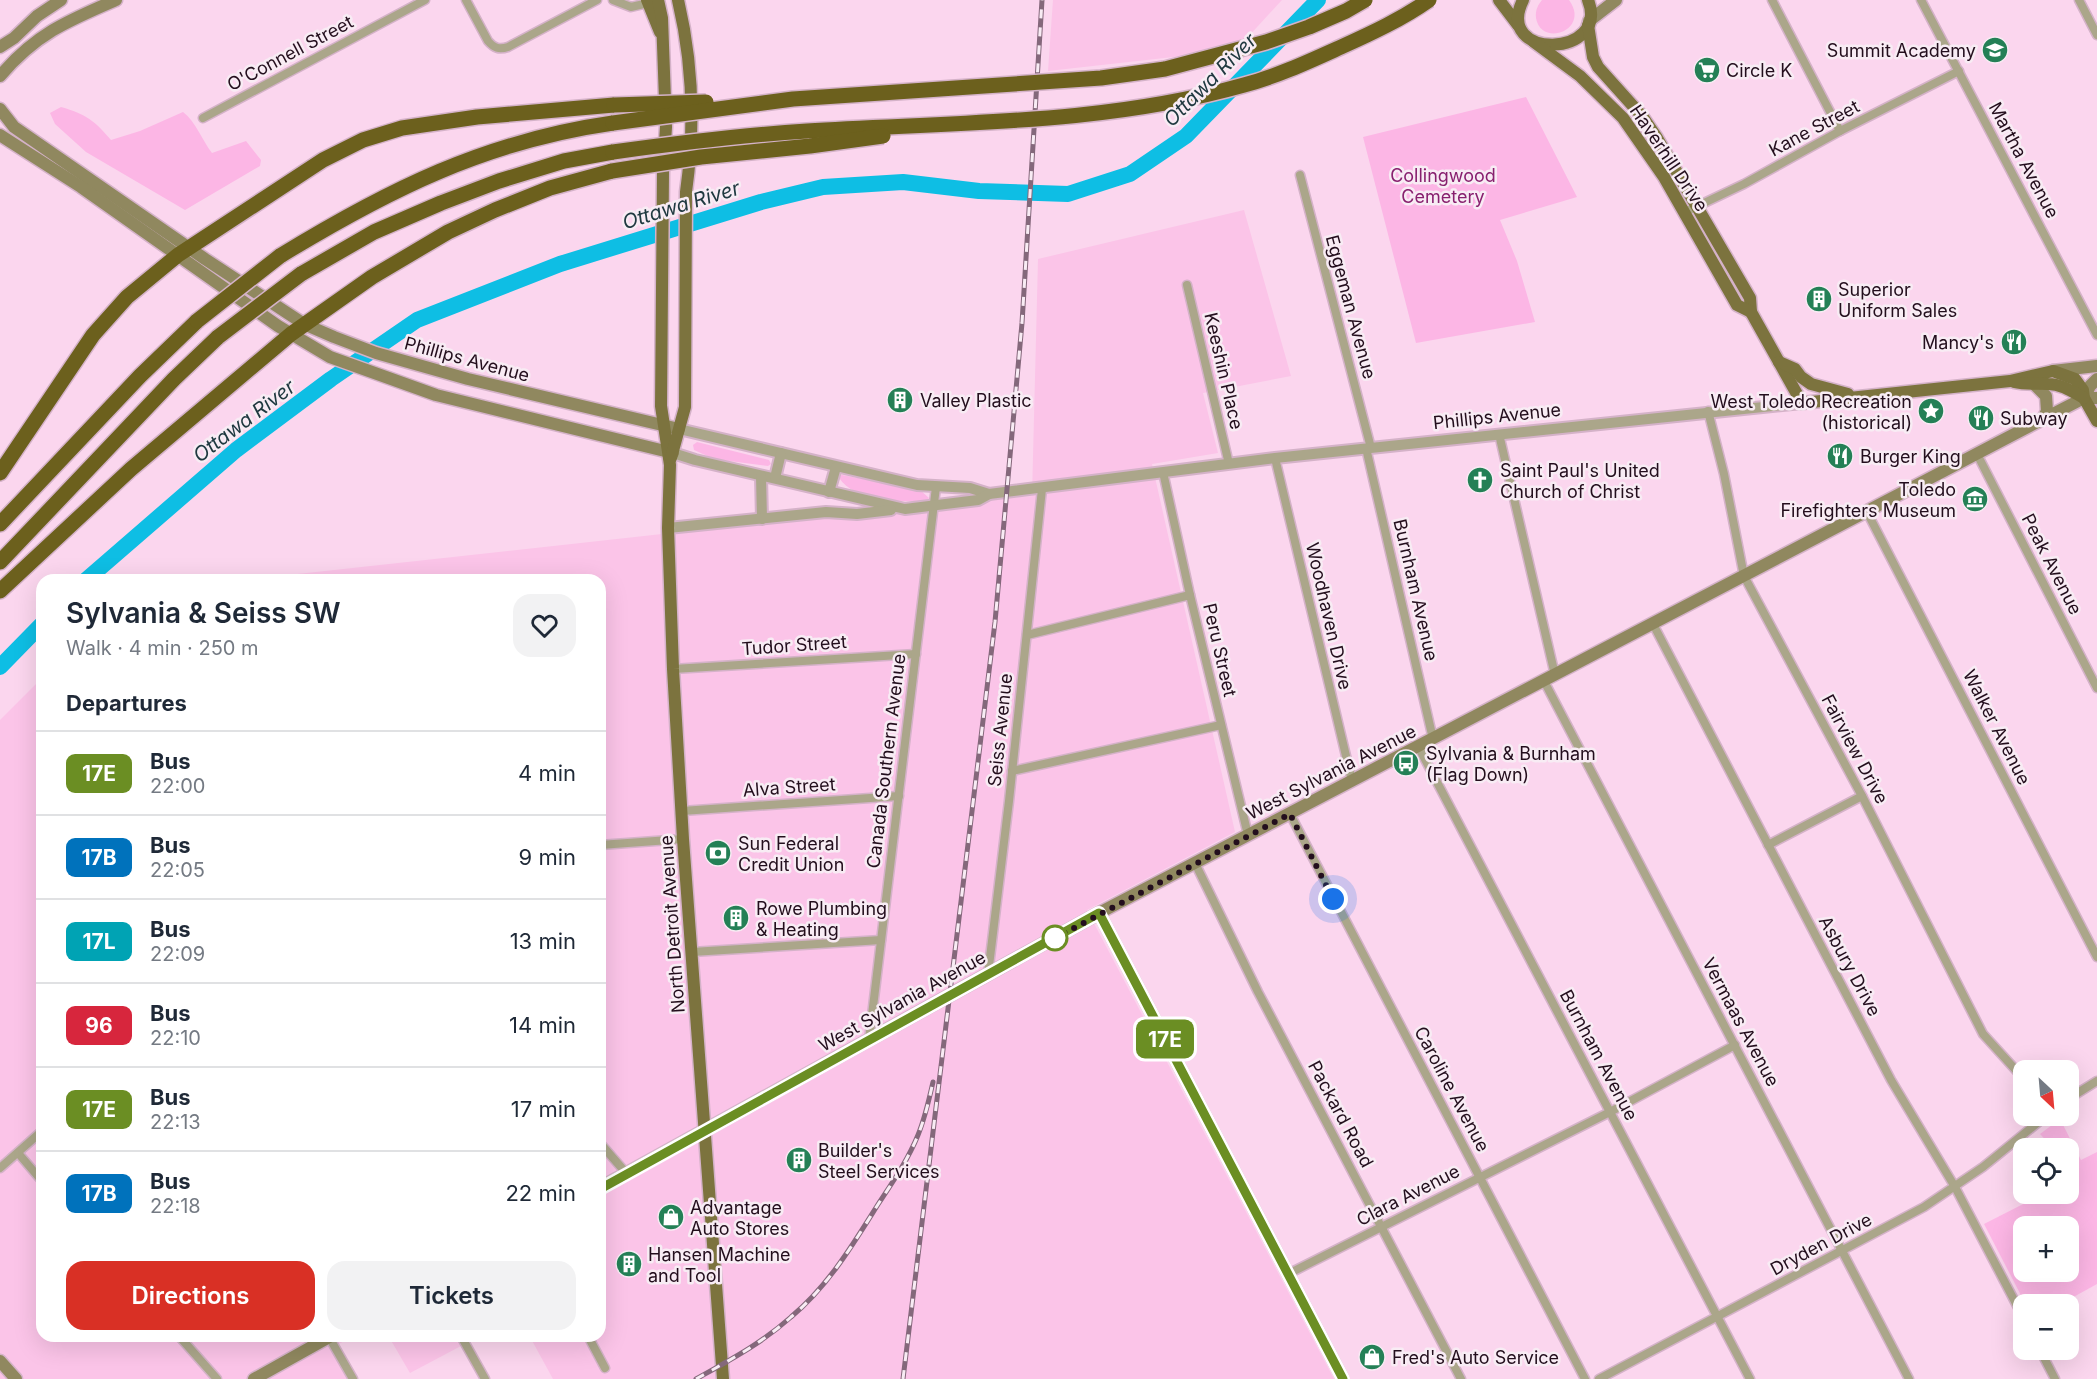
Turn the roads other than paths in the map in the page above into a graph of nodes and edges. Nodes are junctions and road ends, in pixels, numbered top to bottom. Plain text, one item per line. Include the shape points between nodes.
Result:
1 (61, 0) edge
2 (116, 0) edge
3 (425, 0) edge
4 (466, 0) edge
5 (597, 0) edge
6 (613, 0) edge
7 (1365, 0) edge
8 (1429, 0) edge
9 (1499, 0) edge
10 (1522, 0) edge
11 (1588, 0) edge
12 (1616, 0) edge
13 (1772, 0) edge
14 (1921, 0) edge
15 (2079, 0) edge
16 (651, 1) edge
17 (678, 1) edge
18 (46, 4) edge
19 (1588, 23) junction
20 (1521, 30) junction
21 (2097, 35) edge
22 (1534, 42) junction
23 (0, 46) edge
24 (1959, 71) junction
25 (0, 76) edge
26 (793, 99) junction
27 (0, 109) edge
28 (203, 118) dead end
29 (983, 123) junction
30 (1840, 131) junction
31 (0, 135) edge
32 (1300, 175) dead end
33 (1697, 205) junction
34 (1687, 217) junction
35 (185, 251) junction
36 (1187, 285) dead end
37 (1751, 312) junction
38 (304, 324) junction
39 (284, 330) junction
40 (2097, 335) edge
41 (1779, 362) junction
42 (2097, 366) edge
43 (2053, 371) junction
44 (2097, 379) edge
45 (2010, 381) junction
46 (2034, 384) junction
47 (1861, 397) junction
48 (2091, 398) edge
49 (1802, 403) junction
50 (1708, 411) junction
51 (2043, 419) junction
52 (2097, 421) edge
53 (664, 426) junction
54 (679, 429) junction
55 (1499, 434) junction
56 (1369, 448) junction
57 (670, 452) junction
58 (781, 453) junction
59 (1977, 454) junction
60 (1275, 458) junction
61 (1229, 464) junction
62 (836, 466) junction
63 (1163, 472) junction
64 (0, 473) edge
65 (761, 476) junction
66 (775, 478) junction
67 (936, 487) junction
68 (1042, 489) junction
69 (829, 492) junction
70 (989, 494) junction
71 (933, 506) junction
72 (905, 509) junction
73 (1867, 512) junction
74 (762, 519) junction
75 (0, 524) edge
76 (668, 528) junction
77 (0, 562) edge
78 (1744, 576) junction
79 (0, 591) edge
80 (1190, 595) junction
81 (1653, 624) junction
82 (1027, 635) junction
83 (916, 654) junction
84 (674, 669) junction
85 (1550, 678) junction
86 (2097, 688) edge
87 (1221, 725) junction
88 (1433, 739) junction
89 (1418, 746) junction
90 (1011, 771) junction
91 (1352, 781) junction
92 (899, 796) junction
93 (1862, 796) junction
94 (682, 811) junction
95 (1290, 814) junction
96 (1248, 835) junction
97 (683, 839) junction
98 (606, 845) edge
99 (1768, 845) junction
100 (1195, 863) junction
101 (1099, 913) junction
102 (881, 940) junction
103 (692, 952) junction
104 (2097, 957) edge
105 (988, 974) junction
106 (869, 1040) junction
107 (1734, 1045) junction
108 (2013, 1067) edge
109 (2097, 1081) edge
110 (2079, 1092) edge
111 (1610, 1112) junction
112 (2033, 1126) edge
113 (706, 1130) junction
114 (36, 1136) edge
115 (606, 1150) edge
116 (18, 1153) junction
117 (0, 1168) edge
118 (36, 1174) edge
119 (627, 1174) junction
120 (1480, 1178) junction
121 (606, 1185) edge
122 (1955, 1187) junction
123 (1382, 1227) junction
124 (1842, 1251) junction
125 (1288, 1274) junction
126 (2013, 1298) edge
127 (1718, 1317) junction
128 (184, 1342) edge
129 (321, 1342) edge
130 (333, 1342) edge
131 (464, 1342) edge
132 (591, 1342) edge
133 (2045, 1360) edge
134 (0, 1361) edge
135 (605, 1368) dead end
136 (16, 1379) edge
137 (217, 1379) edge
138 (254, 1379) edge
139 (353, 1379) edge
140 (484, 1379) edge
141 (723, 1379) edge
142 (1342, 1379) edge
143 (1461, 1379) edge
144 (1585, 1379) edge
145 (1599, 1379) edge
146 (1750, 1379) edge
147 (1909, 1379) edge
148 (2055, 1379) edge

1 - 18 main road
2 - 25 main road via 57,26 30,45
3 - 28 street, O'Connell Street
4 - 5 street via 488,40 499,49
6 - 16 street via 631,7
7 - 26 highway, bridge via 1266,42 1166,69 1101,78
8 - 29 highway, bridge via 1371,33 1246,85 1104,113
9 - 20 main road, Haverhill Drive
10 - 20 main road via 1518,13
11 - 19 main road, Haverhill Drive
12 - 19 main road
13 - 30 street
14 - 24 street, Martha Avenue
15 - 21 street
16 - 53 main road, North Detroit Avenue via 662,18 666,127 661,406
17 - 54 main road, North Detroit Avenue via 692,91 686,192 685,407
18 - 23 main road via 14,38
19 - 22 main road via 1575,39 1563,45
19 - 33 main road, Haverhill Drive via 1598,67 1642,116
20 - 22 main road, Haverhill Drive
22 - 34 main road, Haverhill Drive via 1580,76 1623,118
24 - 30 street, Kane Street
24 - 40 street, Martha Avenue
26 - 35 highway, bridge via 614,105 402,128 363,140 323,160
26 - 75 highway, bridge via 537,137 432,173 381,197 280,256 197,321
27 - 35 main road, Phillips Avenue via 14,127
29 - 38 highway, bridge via 701,157 612,171 550,188 448,232
29 - 77 highway, bridge via 805,131 613,152 553,164 499,181 374,232 302,274 218,337
30 - 33 street, Kane Street
31 - 35 main road
32 - 56 street, Eggeman Avenue
33 - 34 street, Kane Street
33 - 37 main road, Haverhill Drive via 1750,298
34 - 37 main road, Haverhill Drive via 1737,305
35 - 38 main road, Phillips Avenue via 205,259
35 - 39 main road, Phillips Avenue
35 - 64 highway via 127,297 93,335
36 - 61 street, Keeshin Place
37 - 41 main road, Haverhill Drive
38 - 39 highway
38 - 53 main road, Phillips Avenue via 405,362
39 - 57 main road, Phillips Avenue via 315,349 436,395
39 - 79 highway
41 - 47 main road via 1817,387
41 - 49 main road, Haverhill Drive
42 - 43 main road
43 - 45 main road, Phillips Avenue
43 - 48 main road via 2075,379
44 - 48 main road, West Sylvania Avenue via 2090,386
45 - 46 main road, Phillips Avenue
45 - 47 main road, Phillips Avenue
46 - 48 main road, Phillips Avenue via 2050,383
46 - 51 main road via 2046,396
47 - 49 main road, Phillips Avenue
48 - 51 main road, West Sylvania Avenue
48 - 52 main road
49 - 50 street, Phillips Avenue
50 - 55 street, Phillips Avenue
50 - 78 street, Fairview Drive
51 - 59 main road, West Sylvania Avenue
53 - 54 main road, Phillips Avenue
53 - 57 main road, North Detroit Avenue
54 - 57 main road, North Detroit Avenue
54 - 58 street, Phillips Avenue
55 - 56 street, Phillips Avenue
55 - 85 street, Vermaas Avenue
56 - 60 street, Phillips Avenue
56 - 88 street, Burnham Avenue
57 - 65 street, Phillips Avenue
57 - 76 main road, North Detroit Avenue
58 - 62 street, Phillips Avenue
58 - 66 street
59 - 73 main road, West Sylvania Avenue
59 - 86 street, Peak Avenue
60 - 61 street, Phillips Avenue
60 - 91 street, Woodhaven Drive
61 - 63 street, Phillips Avenue
62 - 67 street, Phillips Avenue
62 - 69 street
63 - 68 street, Phillips Avenue
63 - 80 street, Peru Street
65 - 66 street, Phillips Avenue
65 - 74 street
66 - 69 street, Phillips Avenue
67 - 70 street, Phillips Avenue via 970,488
67 - 71 street, Canada Southern Avenue
68 - 70 street, Phillips Avenue
68 - 82 street, Seiss Avenue
69 - 72 street, Phillips Avenue
70 - 71 street, Phillips Avenue via 978,500
71 - 72 street, Phillips Avenue
71 - 83 street, Canada Southern Avenue
72 - 74 street, Phillips Avenue
73 - 78 main road, West Sylvania Avenue
73 - 104 street, Walker Avenue
74 - 76 street, Phillips Avenue
76 - 84 main road, North Detroit Avenue
78 - 81 main road, West Sylvania Avenue
78 - 93 street, Fairview Drive
80 - 82 street
80 - 87 street, Peru Street
81 - 85 main road, West Sylvania Avenue
81 - 99 street, Asbury Drive
82 - 90 street, Seiss Avenue
83 - 84 street, Tudor Street
83 - 92 street, Canada Southern Avenue
84 - 94 main road, North Detroit Avenue
85 - 88 main road, West Sylvania Avenue
85 - 107 street, Vermaas Avenue
87 - 90 street
87 - 96 street, Peru Street
88 - 89 main road, West Sylvania Avenue
89 - 91 main road, West Sylvania Avenue
89 - 111 street, Burnham Avenue
90 - 105 street, Seiss Avenue
91 - 95 main road, West Sylvania Avenue
92 - 94 street, Alva Street
92 - 102 street, Canada Southern Avenue
93 - 99 street
93 - 108 street, Fairview Drive via 1983,1034
94 - 97 main road, North Detroit Avenue
95 - 96 main road, West Sylvania Avenue
95 - 120 street, Caroline Avenue
96 - 100 main road, West Sylvania Avenue
97 - 98 street
97 - 103 main road, North Detroit Avenue
99 - 122 street, Asbury Drive via 1891,1080
100 - 101 main road, West Sylvania Avenue
100 - 123 street, Packard Road
101 - 105 main road, West Sylvania Avenue
101 - 125 street
102 - 103 street
102 - 106 street, Canada Southern Avenue
103 - 113 main road, North Detroit Avenue
105 - 106 main road, West Sylvania Avenue
106 - 113 main road, West Sylvania Avenue
107 - 111 street, Clara Avenue
107 - 124 street, Vermaas Avenue
109 - 110 street
111 - 120 street, Clara Avenue
111 - 127 street, Burnham Avenue
112 - 122 street, Dryden Drive
113 - 119 main road, West Sylvania Avenue
113 - 141 main road, North Detroit Avenue
114 - 116 street
115 - 119 street
116 - 117 street
116 - 118 street
119 - 121 main road, West Sylvania Avenue
120 - 123 street, Clara Avenue
120 - 144 street, Caroline Avenue
122 - 124 street, Dryden Drive
122 - 126 street, Asbury Drive
123 - 125 street, Clara Avenue
123 - 143 street, Packard Road
124 - 127 street, Dryden Drive
124 - 147 street, Vermaas Avenue
125 - 142 street
127 - 145 street, Dryden Drive
127 - 146 street, Burnham Avenue
128 - 137 street
129 - 138 main road
130 - 139 street
131 - 140 street
132 - 135 street
133 - 148 street
134 - 136 main road

